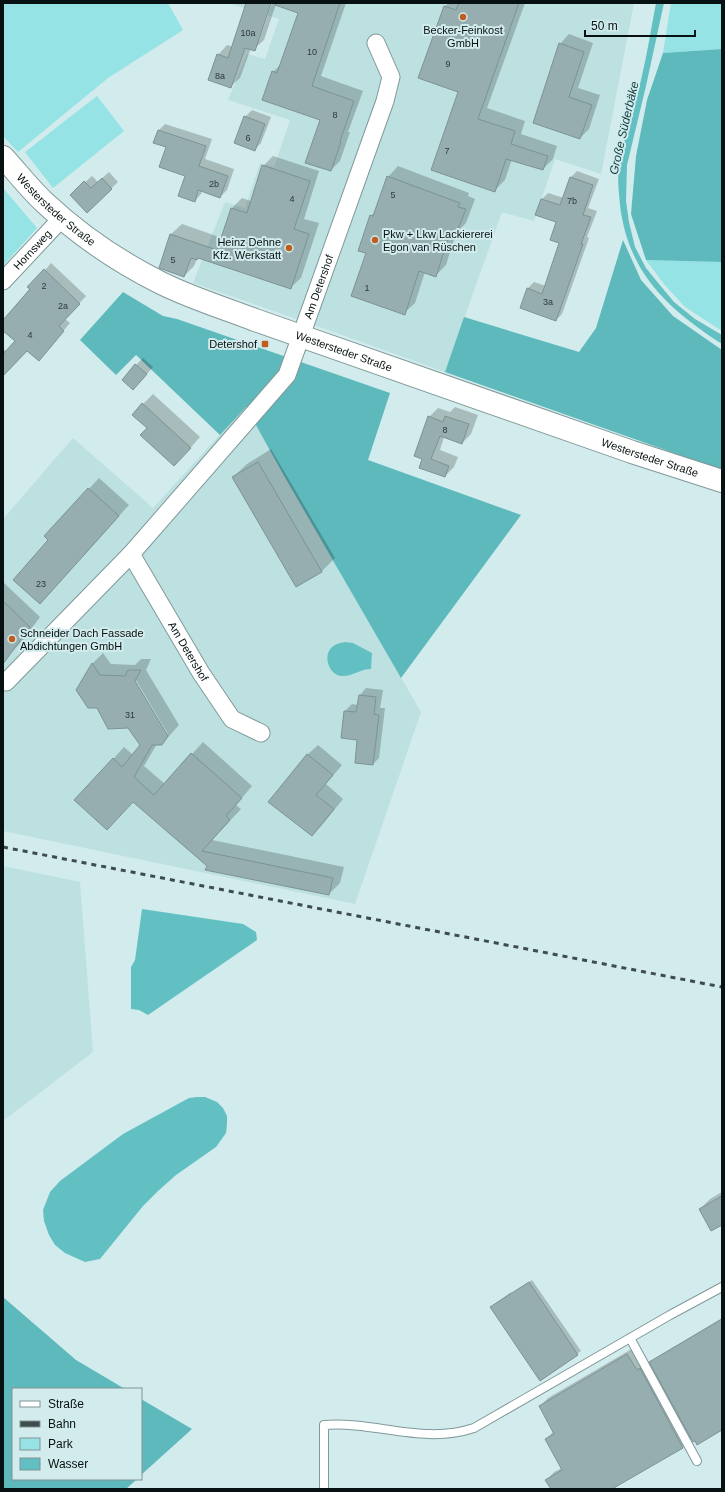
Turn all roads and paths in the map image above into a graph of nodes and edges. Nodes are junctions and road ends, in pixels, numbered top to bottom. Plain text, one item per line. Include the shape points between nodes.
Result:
1 (376, 43) dead end
2 (3, 157) edge
3 (62, 218) junction
4 (3, 281) edge
5 (302, 336) junction
6 (722, 481) edge
7 (131, 554) junction
8 (6, 682) dead end
9 (261, 733) dead end
10 (722, 1287) edge
11 (630, 1338) junction
12 (697, 1461) dead end
13 (324, 1489) edge

1 - 5 street, Am Detershof via 391,77 385,101
2 - 3 main road, Westersteder Straße
3 - 4 street, Hornsweg
3 - 5 main road, Westersteder Straße via 108,253 161,283 193,298
5 - 6 main road, Westersteder Straße
5 - 7 street, Am Detershof via 287,375
7 - 8 street, Am Detershof
7 - 9 street, Am Detershof via 201,673 232,719
10 - 11 lane
11 - 12 lane
11 - 13 lane via 474,1428 459,1433 422,1435 341,1424 324,1425

